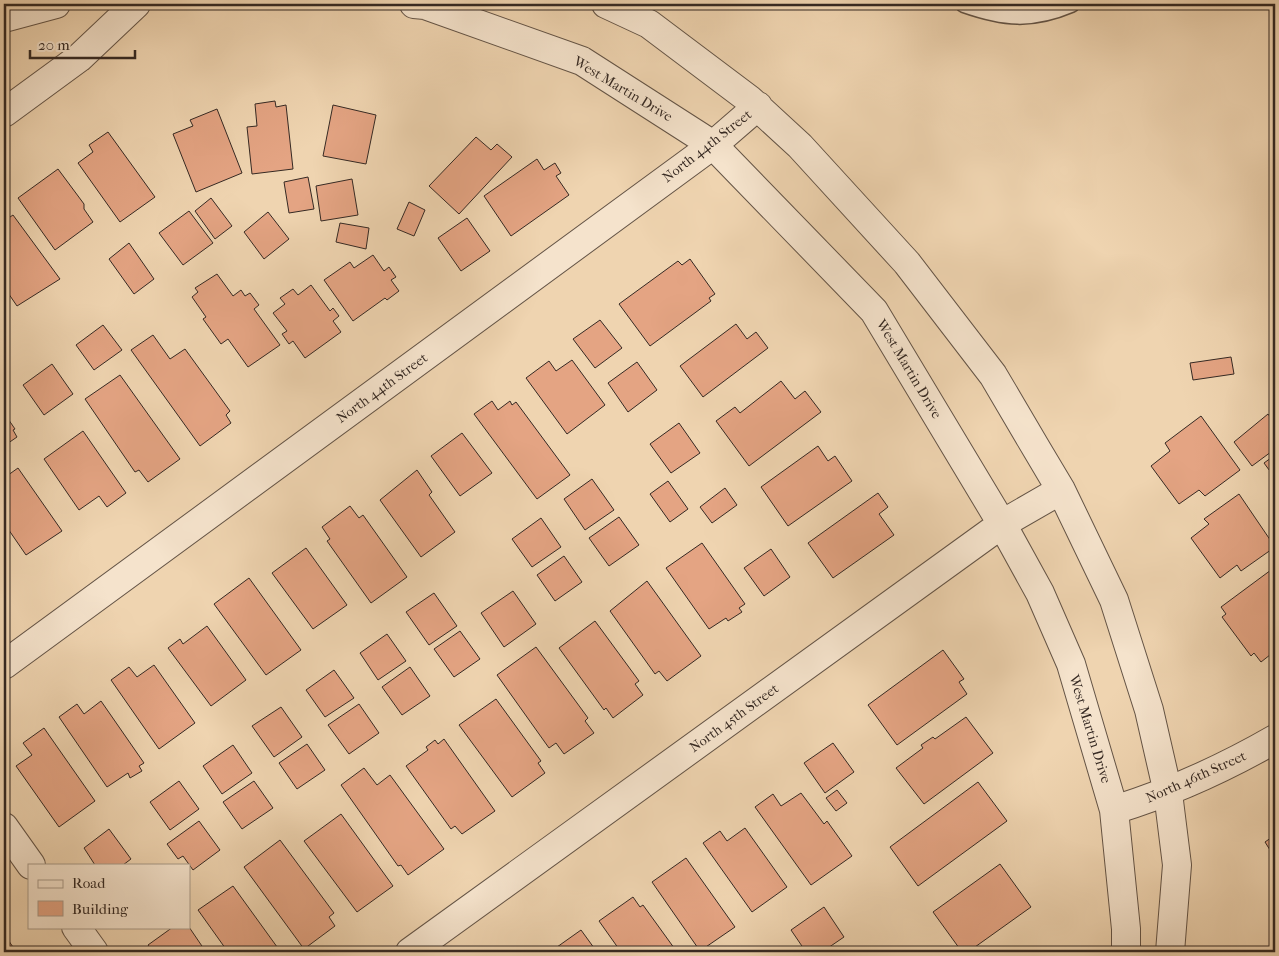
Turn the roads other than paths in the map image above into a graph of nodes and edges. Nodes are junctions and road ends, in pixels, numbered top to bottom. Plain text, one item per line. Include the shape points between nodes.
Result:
1 (56, 4) edge
2 (136, 4) edge
3 (414, 4) edge
4 (606, 4) edge
5 (964, 4) edge
6 (1071, 4) edge
7 (4, 18) edge
8 (758, 106) junction
9 (4, 113) edge
10 (712, 145) junction
11 (1061, 490) junction
12 (1002, 524) junction
13 (4, 665) edge
14 (1275, 739) edge
15 (1168, 793) junction
16 (1114, 810) junction
17 (4, 827) edge
18 (30, 864) edge
19 (77, 928) edge
20 (94, 952) edge
21 (410, 952) edge
22 (1126, 952) edge
23 (1170, 952) edge

1 - 7 street
2 - 9 street via 79,58
3 - 10 street, West Martin Drive via 425,5 582,61
4 - 8 street via 649,24
5 - 6 lane via 1007,17 1047,14
8 - 10 street, North 44th Street
8 - 11 street via 800,146 907,263 993,375
10 - 12 street, West Martin Drive via 874,311
10 - 13 street, North 44th Street
11 - 12 street, North 45th Street
11 - 15 street via 1114,600 1149,710
12 - 16 street, West Martin Drive via 1040,593 1071,664
12 - 21 street, North 45th Street
14 - 15 street, North 46th Street via 1235,762
15 - 16 street, North 46th Street
15 - 23 street via 1177,866
16 - 22 street, West Martin Drive
17 - 18 street
19 - 20 street

